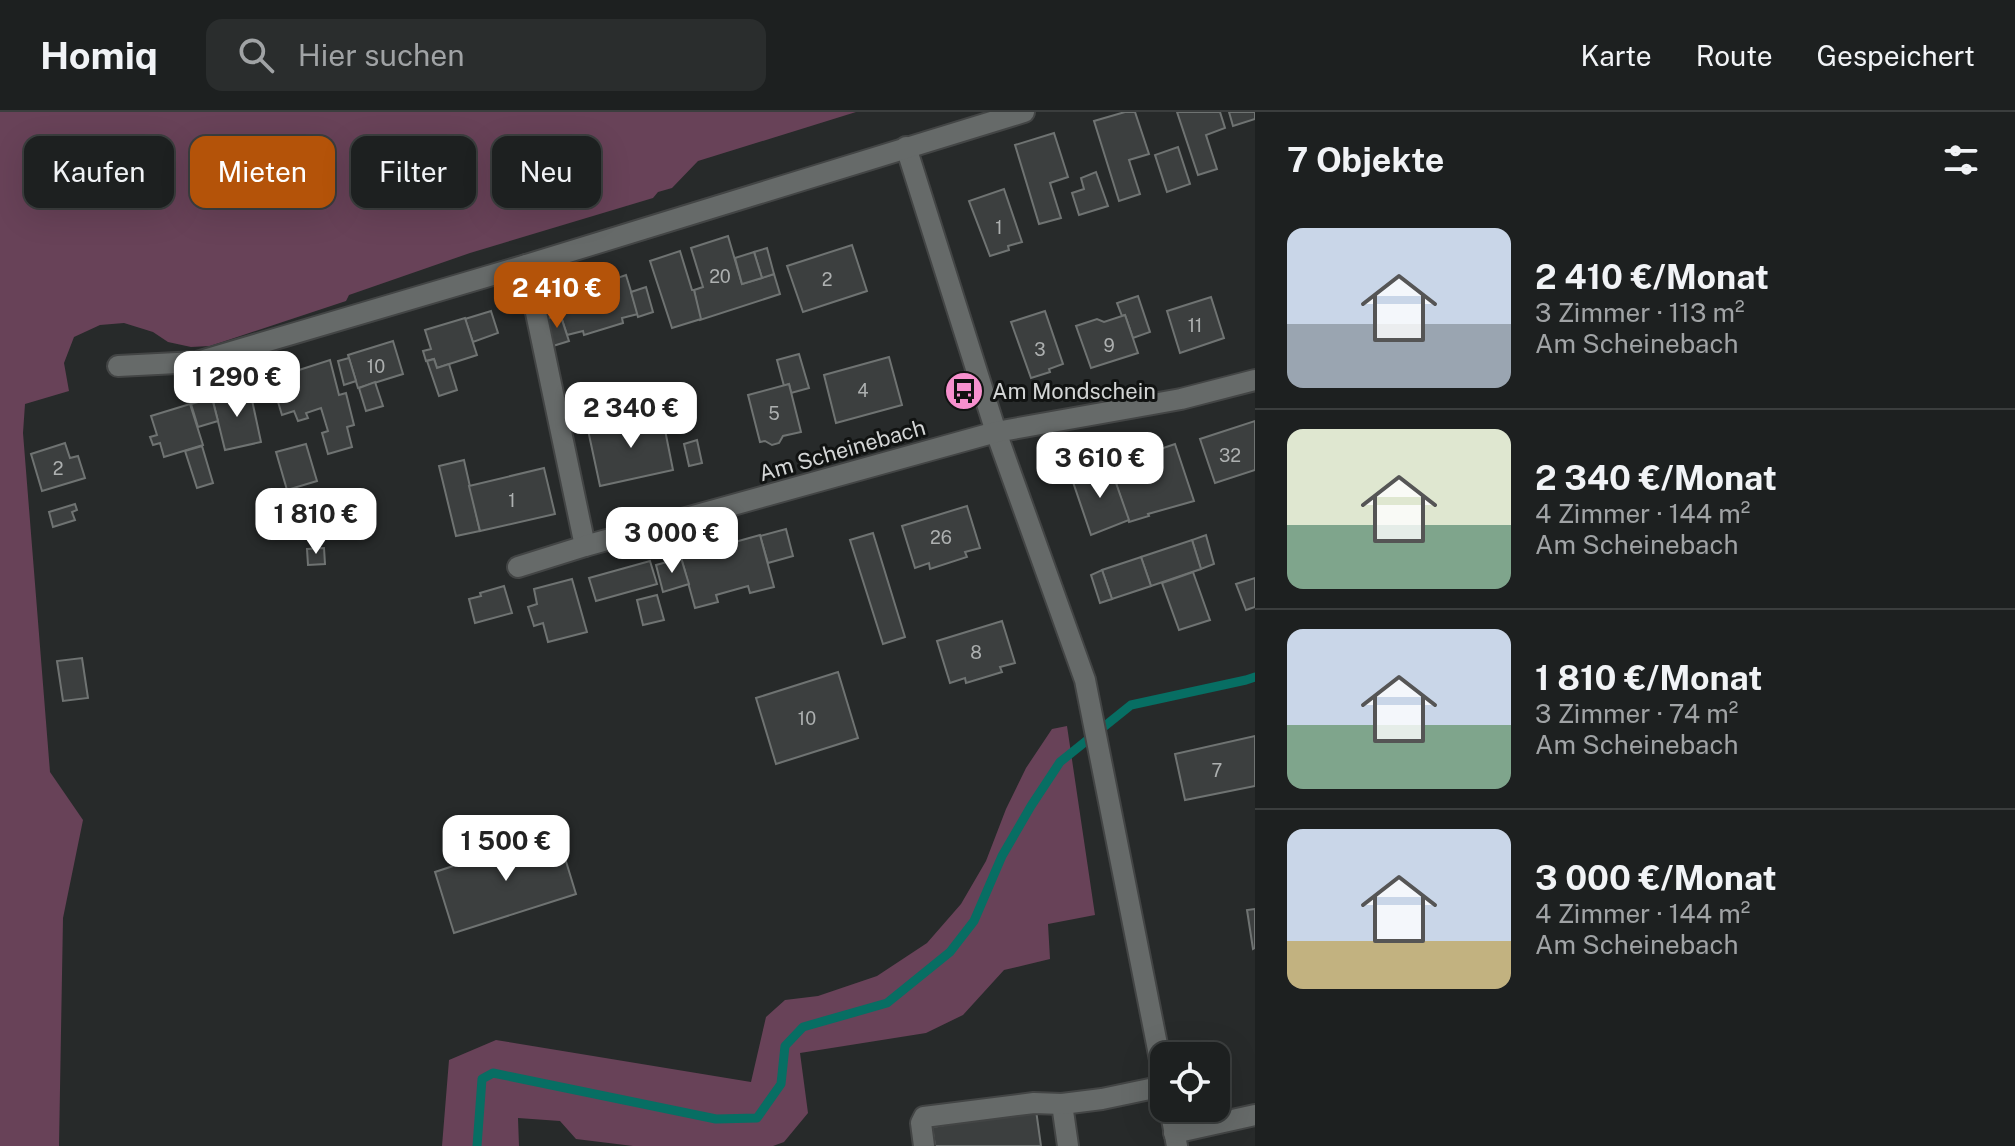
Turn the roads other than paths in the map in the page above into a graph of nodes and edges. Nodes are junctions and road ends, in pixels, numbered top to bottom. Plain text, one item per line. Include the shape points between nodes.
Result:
1 (1024, 112) edge
2 (906, 147) junction
3 (526, 265) junction
4 (118, 366) dead end
5 (1255, 380) edge
6 (996, 432) junction
7 (585, 546) junction
8 (518, 567) dead end
9 (1157, 1042) edge
10 (1150, 1089) edge
11 (1062, 1104) junction
12 (1255, 1115) edge
13 (1176, 1139) edge
14 (924, 1146) edge
15 (1068, 1146) edge

1 - 2 street
2 - 3 street
2 - 6 street
3 - 4 street via 197,362
3 - 7 street
5 - 6 street, Am Scheinebach via 1181,399
6 - 7 street, Am Scheinebach
6 - 9 street via 1085,680
7 - 8 street, Am Scheinebach
10 - 11 street
11 - 14 street via 924,1117
11 - 15 street
12 - 13 street

